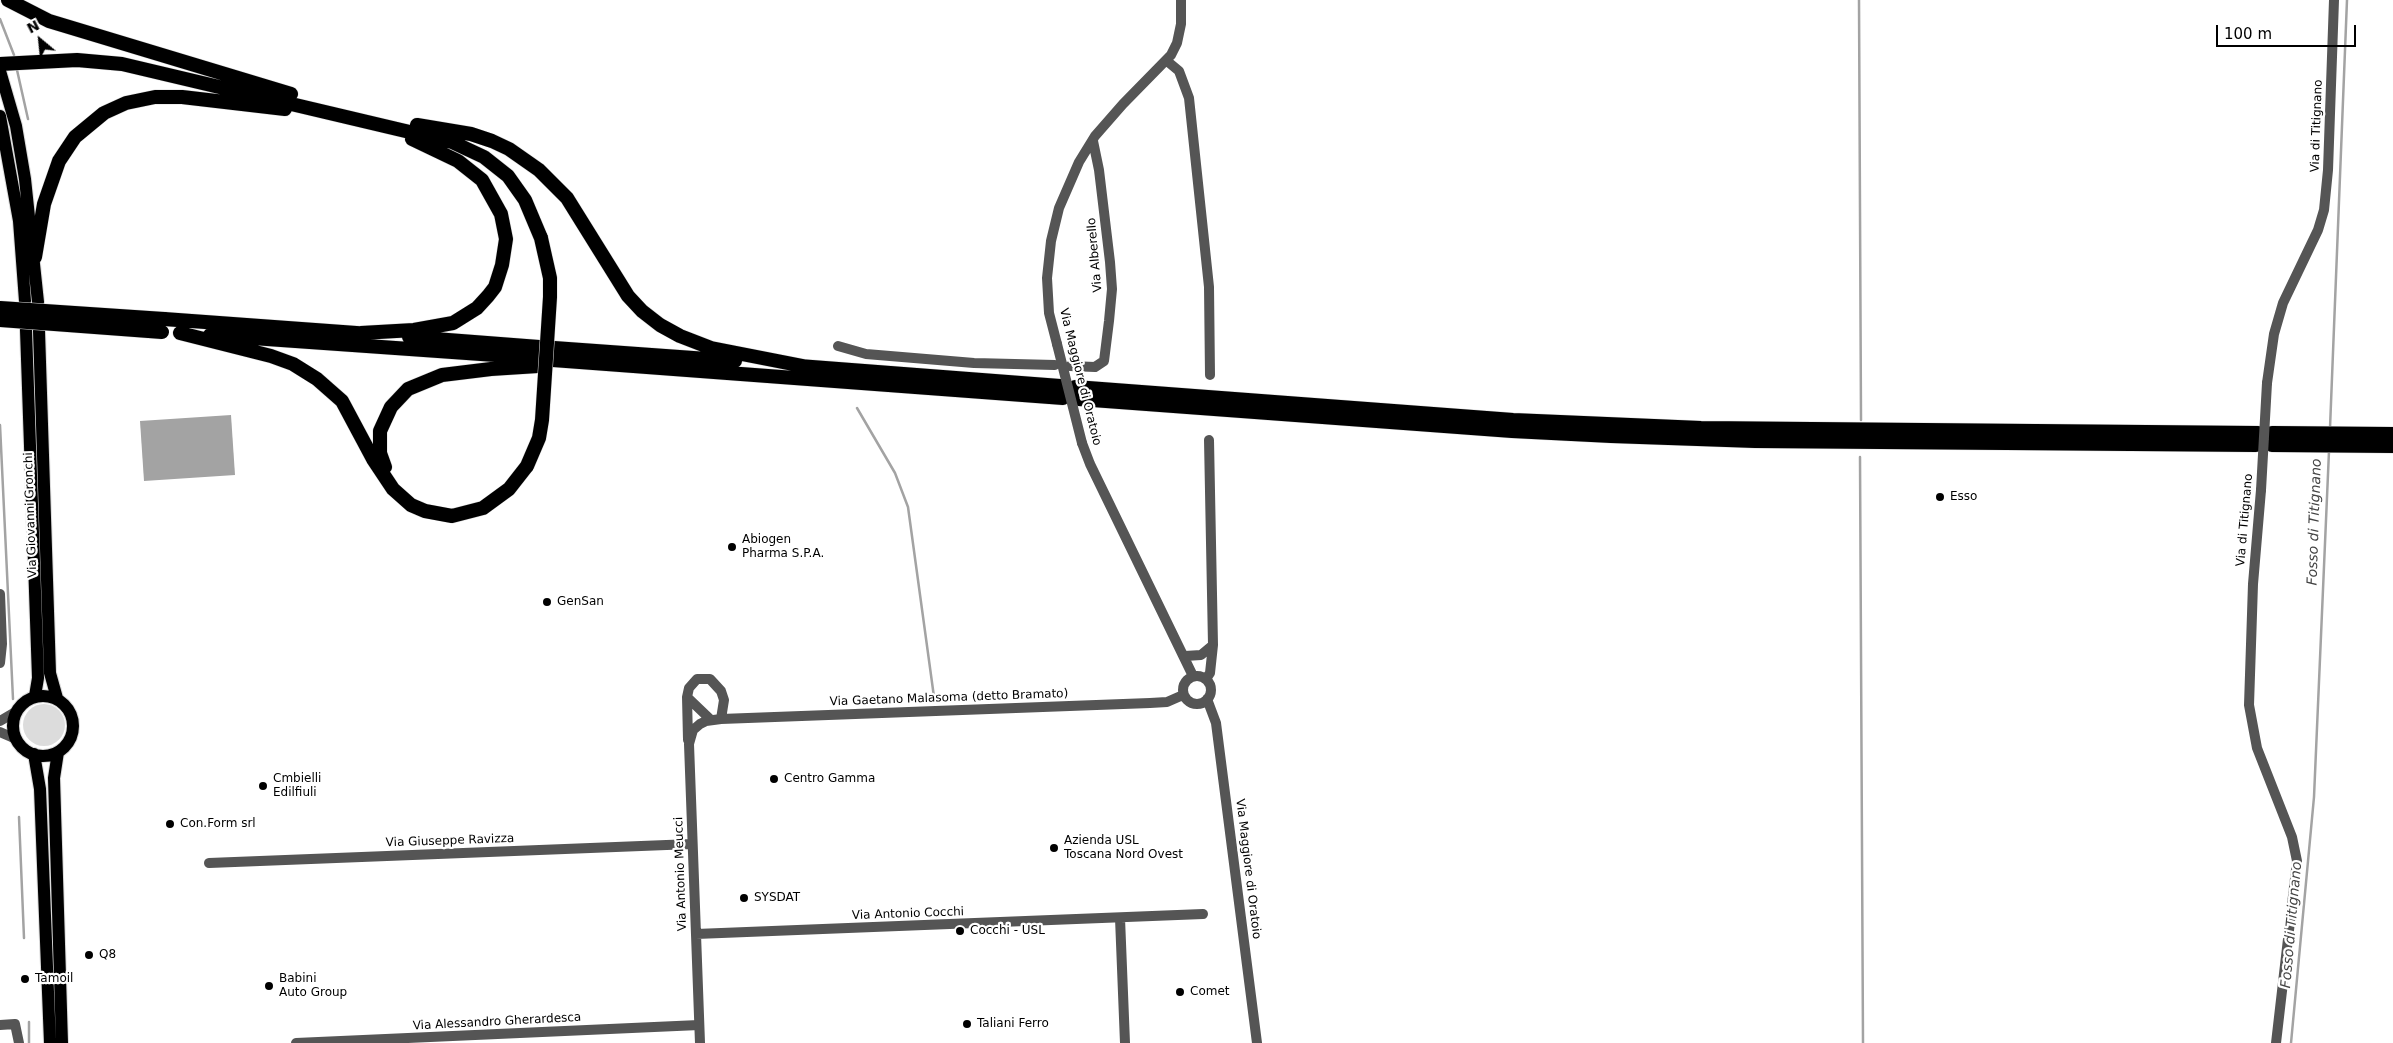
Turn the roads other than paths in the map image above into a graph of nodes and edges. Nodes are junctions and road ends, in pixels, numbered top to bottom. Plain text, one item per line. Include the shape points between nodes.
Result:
1 (8, 0) edge
2 (1181, 0) edge
3 (2334, 0) edge
4 (1167, 60) junction
5 (0, 64) edge
6 (0, 71) edge
7 (328, 111) junction
8 (0, 116) edge
9 (374, 123) junction
10 (1092, 141) junction
11 (35, 258) junction
12 (25, 301) dead end
13 (38, 302) dead end
14 (0, 308) edge
15 (0, 320) edge
16 (163, 325) junction
17 (26, 330) dead end
18 (39, 330) dead end
19 (180, 332) junction
20 (362, 334) junction
21 (838, 346) dead end
22 (538, 357) junction
23 (1055, 365) dead end
24 (1070, 366) dead end
25 (808, 367) junction
26 (1210, 375) dead end
27 (1077, 393) dead end
28 (2393, 434) edge
29 (2257, 439) dead end
30 (2272, 439) dead end
31 (1209, 440) dead end
32 (2339, 440) junction
33 (2393, 446) edge
34 (393, 489) junction
35 (0, 594) edge
36 (1213, 645) junction
37 (1185, 656) junction
38 (0, 663) edge
39 (1193, 676) junction
40 (1206, 679) junction
41 (1183, 694) junction
42 (35, 696) junction
43 (687, 697) junction
44 (57, 698) junction
45 (1207, 700) junction
46 (16, 711) junction
47 (716, 720) junction
48 (0, 721) edge
49 (0, 732) edge
50 (16, 739) junction
51 (688, 744) junction
52 (58, 752) junction
53 (34, 754) junction
54 (692, 844) junction
55 (210, 863) dead end
56 (1203, 914) dead end
57 (1120, 918) junction
58 (696, 934) junction
59 (0, 1025) edge
60 (699, 1025) junction
61 (19, 1043) edge
62 (50, 1043) edge
63 (62, 1043) edge
64 (296, 1043) edge
65 (700, 1043) edge
66 (1126, 1043) edge
67 (1256, 1043) edge
68 (2276, 1043) edge

1 - 7 highway via 42,18 288,92
2 - 4 street, Via Maggiore di Oratoio via 1178,38
3 - 68 street, Via di Titignano, bridge via 2324,210 2318,230 2283,303 2274,334 2267,383 2253,584 2249,705 2257,748 2292,838 2297,861
4 - 10 street, Via Maggiore di Oratoio
4 - 26 street via 1179,71 1190,98 1208,269
5 - 7 highway via 89,60 122,64
6 - 11 main road via 16,126
7 - 9 highway
7 - 11 highway via 168,97 139,99 112,109 85,127 62,154 44,204
8 - 12 main road via 19,221
9 - 20 highway via 458,161 482,180 501,214 505,245 495,287 466,316 440,327
9 - 25 highway via 406,124 471,134 509,149 540,170 559,188 624,290 660,325 711,348
9 - 34 highway, bridge via 452,142 484,157 508,176 532,214 550,278 542,420 539,438 527,466 509,489 492,502 457,516 425,512
10 - 24 street, Via Alberello via 1099,170 1110,262 1109,322 1104,361 1095,367
10 - 37 street, Via Maggiore di Oratoio, bridge via 1065,191 1051,241 1047,290 1050,313 1082,443
11 - 13 main road
14 - 16 highway, bridge
15 - 16 highway, bridge
16 - 19 highway
16 - 20 highway
17 - 42 main road, Via Giovanni Gronchi via 38,678
18 - 44 main road, Via Giovanni Gronchi via 50,673
19 - 22 highway
19 - 34 highway via 271,356 293,364 317,379 347,409
20 - 22 highway
21 - 23 street via 886,356
22 - 34 highway via 432,378 408,389 391,407 380,431 380,453
25 - 25 highway via 553,358 1062,392
27 - 29 highway via 1512,431 1670,439
28 - 32 highway
30 - 32 highway
31 - 36 street, Via Maggiore di Oratoio
32 - 33 highway
35 - 38 street
36 - 37 street via 1201,655
36 - 40 street, Via Maggiore di Oratoio via 1210,673
37 - 39 street, Via Maggiore di Oratoio
39 - 40 street
39 - 41 street via 1185,681
40 - 45 street, Via Maggiore di Oratoio via 1210,687
41 - 45 street via 1194,703
41 - 47 street, Via Gaetano Malasoma (detto Bramato) via 1166,702 1150,703
42 - 44 main road
42 - 46 main road
43 - 47 street
43 - 47 street via 689,688 697,679 706,677 713,680 723,694
43 - 51 street, Via Antonio Meucci
44 - 52 main road via 70,710 74,727 67,744
45 - 67 street, Via Maggiore di Oratoio via 1216,723
46 - 48 street
46 - 50 main road via 13,723
47 - 51 street via 703,722 695,728
49 - 50 street
50 - 53 main road
51 - 54 street, Via Antonio Meucci
52 - 53 main road via 47,756
52 - 63 main road via 54,778
53 - 62 main road via 40,789
54 - 55 street, Via Giuseppe Ravizza
54 - 58 street, Via Antonio Meucci
56 - 57 street, Via Antonio Cocchi
57 - 58 street, Via Antonio Cocchi
57 - 66 street
58 - 60 street, Via Antonio Meucci
59 - 61 street via 16,1024
60 - 64 street, Via Alessandro Gherardesca
60 - 65 street, Via Antonio Meucci

